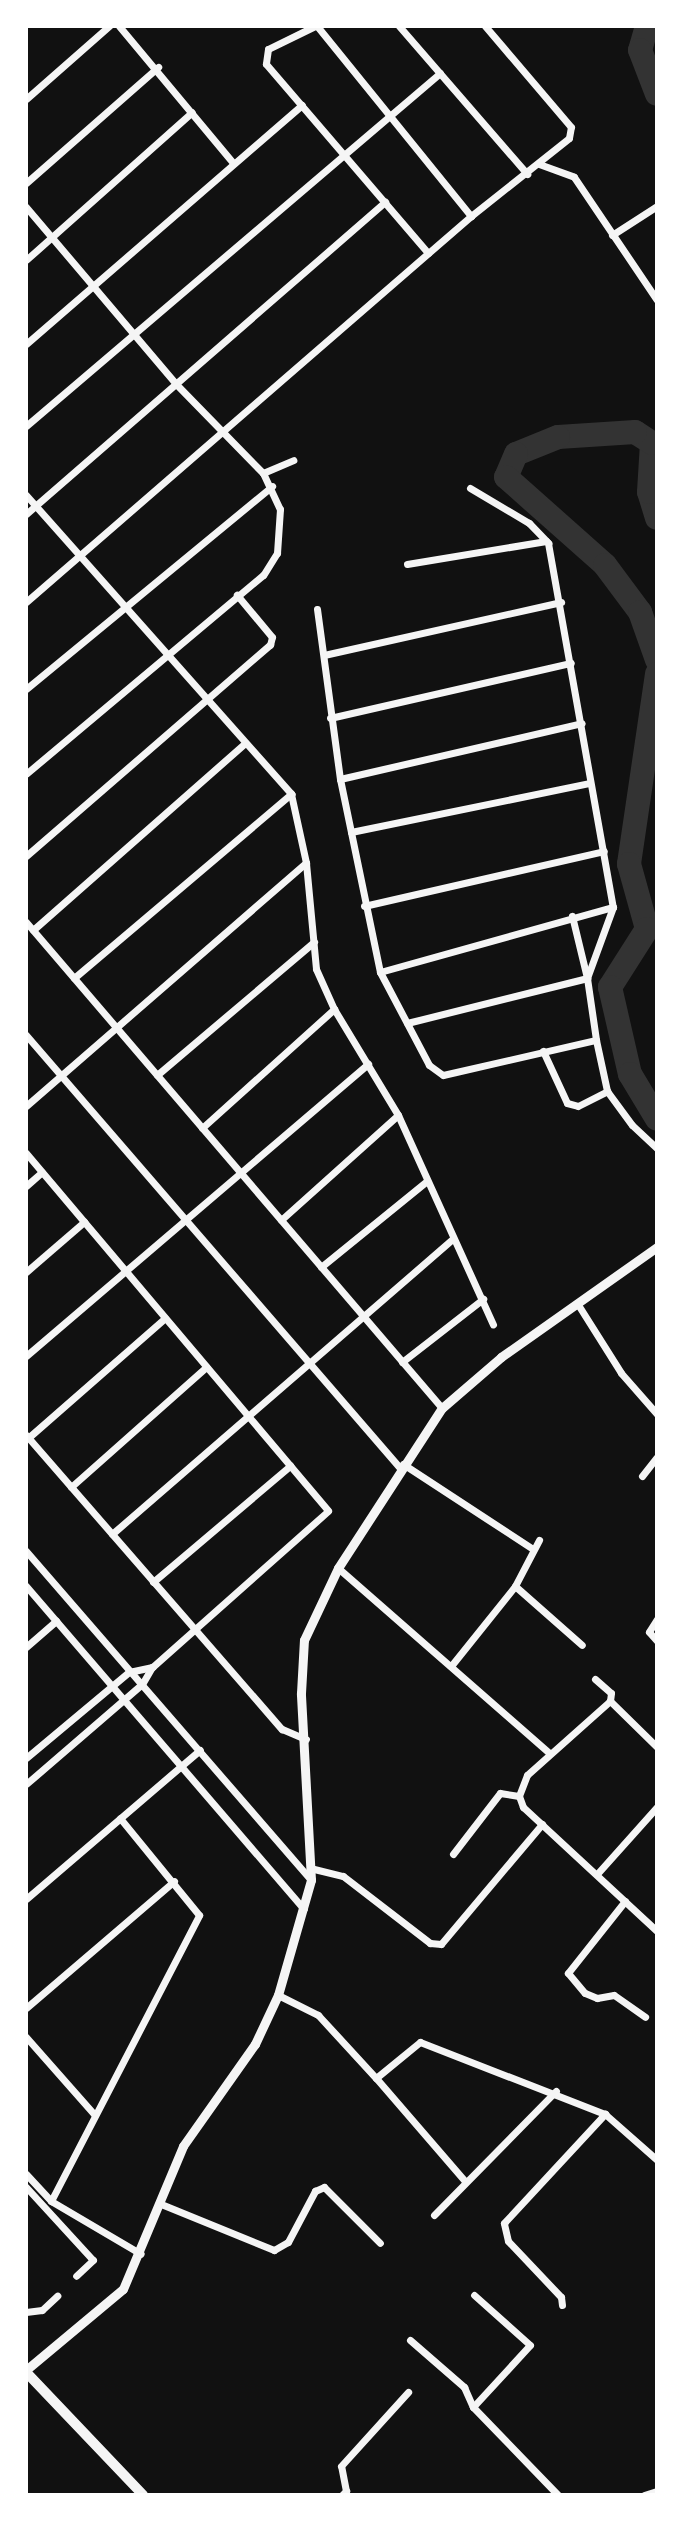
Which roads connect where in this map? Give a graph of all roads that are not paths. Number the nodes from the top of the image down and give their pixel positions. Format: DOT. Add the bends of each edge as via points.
graph roads {
  1 [pos="109,26"];
  2 [pos="119,26"];
  3 [pos="316,26"];
  4 [pos="399,26"];
  5 [pos="485,26"];
  6 [pos="158,67"];
  7 [pos="440,73"];
  8 [pos="26,99"];
  9 [pos="302,105"];
  10 [pos="192,112"];
  11 [pos="386,116"];
  12 [pos="343,154"];
  13 [pos="233,163"];
  14 [pos="539,164"];
  15 [pos="527,174"];
  16 [pos="26,183"];
  17 [pos="385,202"];
  18 [pos="657,206"];
  19 [pos="26,207"];
  20 [pos="471,216"];
  21 [pos="612,235"];
  22 [pos="52,238"];
  23 [pos="428,253"];
  24 [pos="26,260"];
  25 [pos="95,288"];
  26 [pos="657,300"];
  27 [pos="136,335"];
  28 [pos="26,344"];
  29 [pos="177,385"];
  30 [pos="26,426"];
  31 [pos="222,433"];
  32 [pos="293,460"];
  33 [pos="263,473"];
  34 [pos="272,486"];
  35 [pos="470,488"];
  36 [pos="26,495"];
  37 [pos="35,506"];
  38 [pos="26,514"];
  39 [pos="547,541"];
  40 [pos="79,557"];
  41 [pos="407,564"];
  42 [pos="237,595"];
  43 [pos="26,602"];
  44 [pos="561,602"];
  45 [pos="124,607"];
  46 [pos="317,609"];
  47 [pos="167,655"];
  48 [pos="324,655"];
  49 [pos="571,663"];
  50 [pos="26,689"];
  51 [pos="208,700"];
  52 [pos="330,718"];
  53 [pos="582,723"];
  54 [pos="245,743"];
  55 [pos="26,774"];
  56 [pos="340,779"];
  57 [pos="590,783"];
  58 [pos="291,794"];
  59 [pos="351,832"];
  60 [pos="604,851"];
  61 [pos="26,856"];
  62 [pos="306,863"];
  63 [pos="364,906"];
  64 [pos="613,907"];
  65 [pos="572,916"];
  66 [pos="26,922"];
  67 [pos="33,930"];
  68 [pos="314,942"];
  69 [pos="380,972"];
  70 [pos="74,978"];
  71 [pos="587,978"];
  72 [pos="334,1009"];
  73 [pos="407,1023"];
  74 [pos="116,1027"];
  75 [pos="26,1035"];
  76 [pos="596,1040"];
  77 [pos="543,1051"];
  78 [pos="368,1064"];
  79 [pos="61,1075"];
  80 [pos="157,1075"];
  81 [pos="607,1091"];
  82 [pos="26,1106"];
  83 [pos="398,1115"];
  84 [pos="202,1128"];
  85 [pos="657,1148"];
  86 [pos="26,1153"];
  87 [pos="239,1171"];
  88 [pos="42,1172"];
  89 [pos="427,1181"];
  90 [pos="26,1186"];
  91 [pos="182,1218"];
  92 [pos="281,1220"];
  93 [pos="84,1222"];
  94 [pos="453,1239"];
  95 [pos="657,1247"];
  96 [pos="321,1267"];
  97 [pos="125,1270"];
  98 [pos="26,1272"];
  99 [pos="483,1299"];
  100 [pos="577,1303"];
  101 [pos="363,1316"];
  102 [pos="165,1318"];
  103 [pos="493,1324"];
  104 [pos="26,1356"];
  105 [pos="402,1362"];
  106 [pos="305,1363"];
  107 [pos="206,1367"];
  108 [pos="442,1408"];
  109 [pos="657,1414"];
  110 [pos="248,1417"];
  111 [pos="27,1436"];
  112 [pos="657,1457"];
  113 [pos="290,1466"];
  114 [pos="401,1466"];
  115 [pos="642,1476"];
  116 [pos="71,1487"];
  117 [pos="112,1534"];
  118 [pos="539,1540"];
  119 [pos="533,1549"];
  120 [pos="26,1551"];
  121 [pos="338,1568"];
  122 [pos="153,1582"];
  123 [pos="26,1586"];
  124 [pos="515,1586"];
  125 [pos="657,1619"];
  126 [pos="56,1621"];
  127 [pos="196,1631"];
  128 [pos="657,1641"];
  129 [pos="582,1645"];
  130 [pos="26,1647"];
  131 [pos="451,1666"];
  132 [pos="152,1667"];
  133 [pos="129,1672"];
  134 [pos="595,1679"];
  135 [pos="142,1684"];
  136 [pos="112,1685"];
  137 [pos="123,1698"];
  138 [pos="610,1701"];
  139 [pos="306,1739"];
  140 [pos="657,1747"];
  141 [pos="200,1750"];
  142 [pos="549,1753"];
  143 [pos="26,1758"];
  144 [pos="182,1766"];
  145 [pos="26,1784"];
  146 [pos="519,1796"];
  147 [pos="657,1807"];
  148 [pos="120,1818"];
  149 [pos="542,1824"];
  150 [pos="453,1854"];
  151 [pos="310,1868"];
  152 [pos="597,1874"];
  153 [pos="311,1880"];
  154 [pos="174,1881"];
  155 [pos="26,1899"];
  156 [pos="625,1901"];
  157 [pos="304,1910"];
  158 [pos="657,1931"];
  159 [pos="278,1995"];
  160 [pos="26,2008"];
  161 [pos="645,2017"];
  162 [pos="26,2037"];
  163 [pos="376,2078"];
  164 [pos="556,2091"];
  165 [pos="94,2114"];
  166 [pos="605,2114"];
  167 [pos="657,2160"];
  168 [pos="26,2174"];
  169 [pos="464,2180"];
  170 [pos="26,2187"];
  171 [pos="51,2201"];
  172 [pos="161,2204"];
  173 [pos="434,2215"];
  174 [pos="380,2243"];
  175 [pos="141,2254"];
  176 [pos="76,2276"];
  177 [pos="474,2295"];
  178 [pos="57,2296"];
  179 [pos="562,2305"];
  180 [pos="26,2312"];
  181 [pos="410,2340"];
  182 [pos="26,2371"];
  183 [pos="408,2392"];
  184 [pos="473,2407"];
  185 [pos="657,2491"];
  186 [pos="143,2495"];
  187 [pos="342,2495"];
  188 [pos="558,2495"];
  189 [pos="644,2495"];
  1 -- 8 [label="street"];
  2 -- 6 [label="street"];
  3 -- 9 [label="street" via="266,54 266,64"];
  3 -- 11 [label="street"];
  4 -- 7 [label="street"];
  5 -- 14 [label="street" via="571,127 569,138"];
  6 -- 10 [label="street"];
  6 -- 16 [label="street"];
  7 -- 11 [label="street"];
  7 -- 15 [label="street"];
  9 -- 12 [label="street"];
  9 -- 13 [label="street"];
  10 -- 13 [label="street"];
  10 -- 22 [label="street"];
  11 -- 12 [label="street"];
  11 -- 20 [label="street"];
  12 -- 17 [label="street"];
  12 -- 27 [label="street"];
  13 -- 25 [label="street"];
  14 -- 15 [label="street"];
  14 -- 21 [label="street" via="574,177"];
  15 -- 20 [label="street"];
  17 -- 23 [label="street"];
  17 -- 29 [label="street"];
  18 -- 21 [label="street"];
  19 -- 22 [label="street"];
  20 -- 23 [label="street"];
  21 -- 26 [label="street"];
  22 -- 24 [label="street"];
  22 -- 25 [label="street"];
  23 -- 31 [label="street"];
  25 -- 27 [label="street"];
  25 -- 28 [label="street"];
  27 -- 29 [label="street"];
  27 -- 30 [label="street"];
  29 -- 31 [label="street"];
  29 -- 37 [label="street"];
  31 -- 33 [label="street"];
  31 -- 40 [label="street"];
  32 -- 33 [label="street"];
  33 -- 34 [label="street"];
  34 -- 42 [label="street" via="280,509 277,553 263,575"];
  34 -- 45 [label="street"];
  35 -- 39 [label="street" via="510,510"];
  36 -- 37 [label="street"];
  37 -- 38 [label="street"];
  37 -- 40 [label="street"];
  39 -- 41 [label="street"];
  39 -- 44 [label="street"];
  40 -- 43 [label="street"];
  40 -- 45 [label="street"];
  42 -- 47 [label="street"];
  42 -- 51 [label="street" via="272,637 270,645"];
  44 -- 48 [label="street"];
  44 -- 49 [label="street"];
  45 -- 47 [label="street"];
  45 -- 50 [label="street"];
  46 -- 48 [label="street"];
  47 -- 51 [label="street"];
  47 -- 55 [label="street"];
  48 -- 52 [label="street"];
  49 -- 52 [label="street"];
  49 -- 53 [label="street"];
  51 -- 54 [label="street"];
  51 -- 61 [label="street"];
  52 -- 56 [label="street"];
  53 -- 56 [label="street"];
  53 -- 57 [label="street"];
  54 -- 58 [label="street"];
  54 -- 67 [label="street"];
  56 -- 59 [label="street"];
  57 -- 59 [label="street"];
  57 -- 60 [label="street"];
  58 -- 62 [label="street"];
  58 -- 70 [label="street"];
  59 -- 63 [label="street"];
  60 -- 63 [label="street"];
  60 -- 64 [label="street"];
  62 -- 68 [label="street"];
  62 -- 74 [label="street"];
  63 -- 69 [label="street"];
  64 -- 65 [label="street"];
  64 -- 71 [label="street"];
  65 -- 69 [label="street"];
  65 -- 71 [label="street"];
  66 -- 67 [label="street"];
  67 -- 70 [label="street"];
  68 -- 72 [label="street" via="316,969"];
  68 -- 80 [label="street"];
  69 -- 73 [label="street"];
  70 -- 74 [label="street"];
  71 -- 73 [label="street"];
  71 -- 76 [label="street"];
  72 -- 78 [label="street"];
  72 -- 84 [label="street"];
  73 -- 77 [label="street" via="429,1065 443,1075"];
  74 -- 79 [label="street"];
  74 -- 80 [label="street"];
  75 -- 79 [label="street"];
  76 -- 77 [label="street"];
  76 -- 81 [label="street"];
  77 -- 81 [label="street" via="567,1103 578,1106"];
  78 -- 83 [label="street"];
  78 -- 87 [label="street"];
  79 -- 82 [label="street"];
  79 -- 91 [label="street"];
  80 -- 84 [label="street"];
  81 -- 85 [label="street"];
  83 -- 89 [label="street"];
  83 -- 92 [label="street"];
  84 -- 87 [label="street"];
  86 -- 88 [label="street"];
  87 -- 91 [label="street"];
  87 -- 92 [label="street"];
  88 -- 90 [label="street"];
  88 -- 93 [label="street"];
  89 -- 94 [label="street"];
  89 -- 96 [label="street"];
  91 -- 97 [label="street"];
  91 -- 106 [label="street"];
  92 -- 96 [label="street"];
  93 -- 97 [label="street"];
  93 -- 98 [label="street"];
  94 -- 99 [label="street"];
  94 -- 101 [label="street"];
  95 -- 100 [label="street"];
  96 -- 101 [label="street"];
  97 -- 102 [label="street"];
  97 -- 104 [label="street"];
  99 -- 103 [label="street"];
  99 -- 105 [label="street"];
  100 -- 108 [label="street" via="501,1357"];
  100 -- 109 [label="street" via="621,1373"];
  101 -- 105 [label="street"];
  101 -- 106 [label="street"];
  102 -- 107 [label="street"];
  102 -- 111 [label="street"];
  105 -- 108 [label="street"];
  106 -- 110 [label="street"];
  106 -- 114 [label="street"];
  107 -- 110 [label="street"];
  107 -- 116 [label="street"];
  108 -- 114 [label="street"];
  110 -- 113 [label="street"];
  110 -- 117 [label="street"];
  111 -- 116 [label="street"];
  112 -- 115 [label="street"];
  113 -- 122 [label="street"];
  113 -- 127 [label="street" via="328,1511"];
  114 -- 119 [label="street"];
  114 -- 121 [label="street"];
  116 -- 117 [label="street"];
  117 -- 122 [label="street"];
  118 -- 119 [label="street"];
  119 -- 124 [label="street"];
  120 -- 133 [label="street"];
  121 -- 131 [label="street"];
  121 -- 139 [label="street" via="304,1640"];
  122 -- 127 [label="street"];
  123 -- 126 [label="street"];
  124 -- 129 [label="street"];
  124 -- 131 [label="street"];
  125 -- 128 [label="street" via="649,1632"];
  126 -- 130 [label="street"];
  126 -- 136 [label="street"];
  127 -- 132 [label="street"];
  127 -- 139 [label="street" via="282,1729"];
  131 -- 142 [label="street"];
  132 -- 133 [label="street"];
  132 -- 135 [label="street"];
  133 -- 135 [label="street"];
  133 -- 136 [label="street"];
  134 -- 138 [label="street" via="611,1693"];
  135 -- 137 [label="street"];
  135 -- 141 [label="street"];
  136 -- 137 [label="street"];
  136 -- 143 [label="street"];
  137 -- 144 [label="street"];
  137 -- 145 [label="street"];
  138 -- 140 [label="street"];
  138 -- 142 [label="street"];
  139 -- 151 [label="street"];
  141 -- 144 [label="street"];
  141 -- 153 [label="street"];
  142 -- 146 [label="street" via="527,1775"];
  144 -- 148 [label="street"];
  144 -- 157 [label="street"];
  146 -- 149 [label="street"];
  146 -- 150 [label="street" via="500,1793"];
  147 -- 152 [label="street"];
  148 -- 154 [label="street"];
  148 -- 155 [label="street"];
  149 -- 151 [label="street" via="446,1940 430,1943 362,1887"];
  149 -- 152 [label="street"];
  151 -- 153 [label="street"];
  152 -- 156 [label="street"];
  153 -- 157 [label="street"];
  154 -- 160 [label="street"];
  154 -- 165 [label="street" via="198,1910 196,1922"];
  156 -- 158 [label="street"];
  156 -- 161 [label="street" via="568,1973 585,1993 597,1998 614,1995"];
  157 -- 159 [label="street"];
  159 -- 163 [label="street" via="318,2015"];
  159 -- 172 [label="street" via="255,2044 183,2146"];
  162 -- 165 [label="street"];
  163 -- 164 [label="street" via="420,2042 507,2078"];
  163 -- 169 [label="street"];
  164 -- 166 [label="street"];
  164 -- 169 [label="street"];
  165 -- 171 [label="street"];
  166 -- 167 [label="street"];
  166 -- 179 [label="street" via="504,2223 508,2241 561,2297"];
  168 -- 171 [label="street"];
  169 -- 173 [label="street"];
  170 -- 176 [label="street" via="93,2260"];
  171 -- 175 [label="street"];
  172 -- 174 [label="street" via="274,2250 288,2242 315,2191 324,2187"];
  172 -- 175 [label="street"];
  175 -- 182 [label="street" via="123,2289"];
  177 -- 184 [label="street" via="530,2345"];
  178 -- 180 [label="street" via="42,2310"];
  181 -- 184 [label="street" via="464,2387"];
  182 -- 186 [label="main road"];
  183 -- 187 [label="street" via="341,2466 346,2491"];
  184 -- 188 [label="street"];
  185 -- 189 [label="street"];
}
